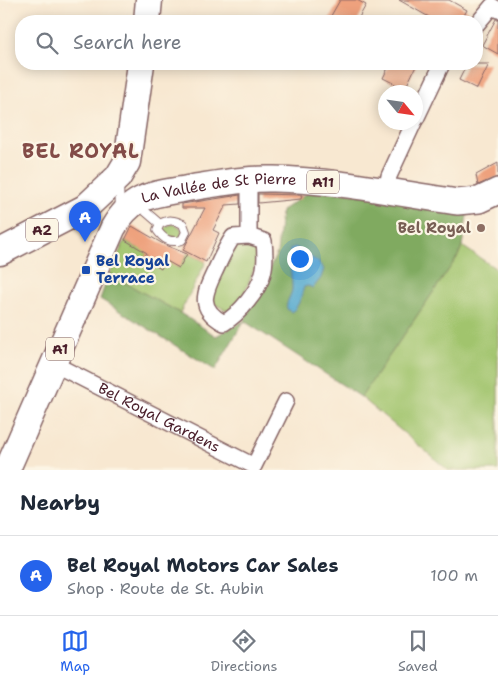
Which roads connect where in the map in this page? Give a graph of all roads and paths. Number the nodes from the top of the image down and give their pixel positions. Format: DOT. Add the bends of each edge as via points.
graph roads {
  1 [pos="149,0"];
  2 [pos="148,15"];
  3 [pos="140,70"];
  4 [pos="439,70"];
  5 [pos="423,104"];
  6 [pos="411,130"];
  7 [pos="126,159"];
  8 [pos="249,181"];
  9 [pos="498,191"];
  10 [pos="386,192"];
  11 [pos="85,208"];
  12 [pos="128,210"];
  13 [pos="160,224"];
  14 [pos="249,236"];
  15 [pos="0,240"];
  16 [pos="0,252"];
  17 [pos="54,364"];
  18 [pos="286,401"];
  19 [pos="7,470"];
  1 -- 2 [label="highway"];
  3 -- 7 [label="highway"];
  4 -- 5 [label="street"];
  6 -- 10 [label="street" via="389,176"];
  7 -- 11 [label="highway, A2"];
  7 -- 12 [label="main road" via="134,181"];
  7 -- 15 [label="highway, A2" via="92,188"];
  8 -- 10 [label="main road, La Vallée de St Pierre / A11" via="310,180"];
  8 -- 12 [label="main road, La Vallée de St Pierre / A11" via="196,187"];
  8 -- 14 [label="street"];
  9 -- 10 [label="main road, La Vallée de St Pierre / A11" via="479,200 457,202"];
  11 -- 12 [label="main road" via="107,220"];
  11 -- 16 [label="highway, A2"];
  12 -- 13 [label="lane"];
  12 -- 17 [label="main road, A1"];
  14 -- 14 [label="street" via="233,237 205,291 206,305 212,316 224,323 234,317 250,298 263,274 264,241"];
  17 -- 18 [label="street, Bel Royal Gardens" via="254,466"];
  17 -- 19 [label="main road, A1"];
}
